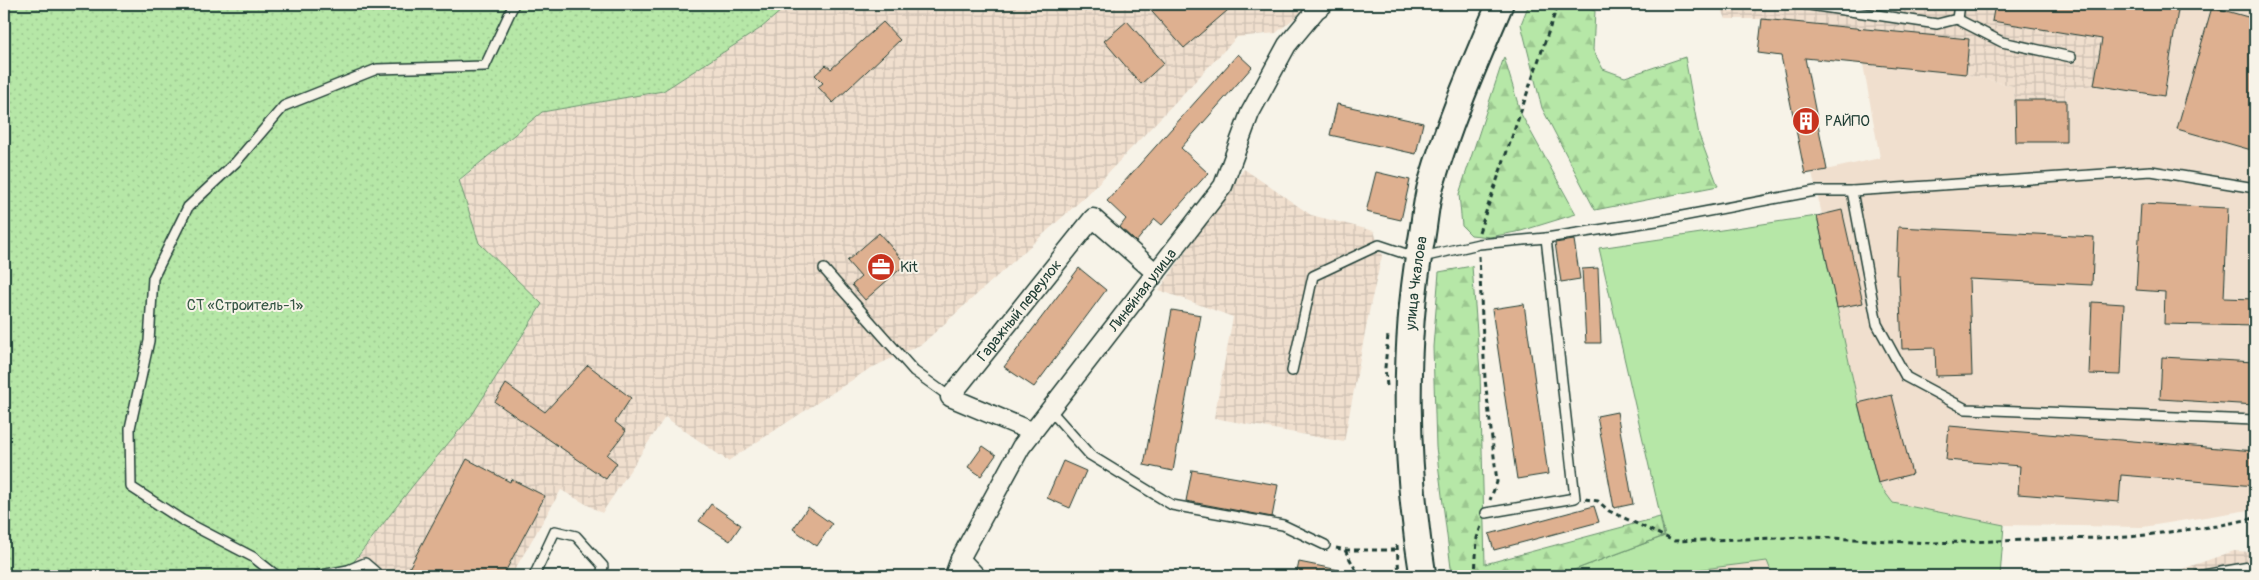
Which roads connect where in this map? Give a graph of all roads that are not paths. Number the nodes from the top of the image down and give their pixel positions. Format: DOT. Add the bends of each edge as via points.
graph roads {
  1 [pos="514,4"];
  2 [pos="1324,4"];
  3 [pos="1500,4"];
  4 [pos="1803,4"];
  5 [pos="1959,4"];
  6 [pos="1958,19"];
  7 [pos="2071,57"];
  8 [pos="2255,188"];
  9 [pos="1852,191"];
  10 [pos="1546,238"];
  11 [pos="1418,258"];
  12 [pos="824,270"];
  13 [pos="1156,273"];
  14 [pos="1292,371"];
  15 [pos="950,397"];
  16 [pos="1050,411"];
  17 [pos="2255,420"];
  18 [pos="1033,432"];
  19 [pos="1486,513"];
  20 [pos="1325,545"];
  21 [pos="960,559"];
  22 [pos="2255,566"];
  23 [pos="277,576"];
  24 [pos="317,576"];
  25 [pos="380,576"];
  26 [pos="534,576"];
  27 [pos="601,576"];
  28 [pos="954,576"];
  29 [pos="976,576"];
  30 [pos="1423,576"];
  31 [pos="2198,576"];
  1 -- 23 [label="lane" via="485,66 378,69 284,106 236,162 188,208 153,278 149,341 130,428 132,487 182,520 254,557"];
  2 -- 13 [label="street, Линейная улица" via="1286,45 1250,113 1223,186"];
  3 -- 11 [label="main road, улица Чкалова" via="1458,104 1431,186"];
  4 -- 6 [label="lane" via="1937,24"];
  5 -- 6 [label="lane"];
  6 -- 7 [label="lane" via="2002,42"];
  8 -- 9 [label="lane" via="2151,171"];
  9 -- 10 [label="lane" via="1815,190 1656,221"];
  9 -- 17 [label="lane" via="1876,324 1906,377 1966,409"];
  10 -- 11 [label="lane" via="1479,244"];
  10 -- 19 [label="lane" via="1575,498"];
  11 -- 14 [label="lane" via="1379,245 1313,276"];
  11 -- 30 [label="main road, улица Чкалова" via="1411,310 1404,552"];
  12 -- 15 [label="lane" via="914,371"];
  13 -- 15 [label="street, Гаражный переулок" via="1093,218"];
  13 -- 16 [label="street, Линейная улица"];
  15 -- 18 [label="street"];
  16 -- 18 [label="street, Линейная улица"];
  16 -- 20 [label="lane" via="1090,455 1172,505 1283,525"];
  18 -- 21 [label="street, Линейная улица" via="1021,447"];
  21 -- 28 [label="street, Линейная улица"];
  21 -- 29 [label="street"];
  22 -- 31 [label="lane"];
  24 -- 25 [label="lane" via="365,563"];
  26 -- 27 [label="lane" via="555,531 576,536 603,566"];
}
